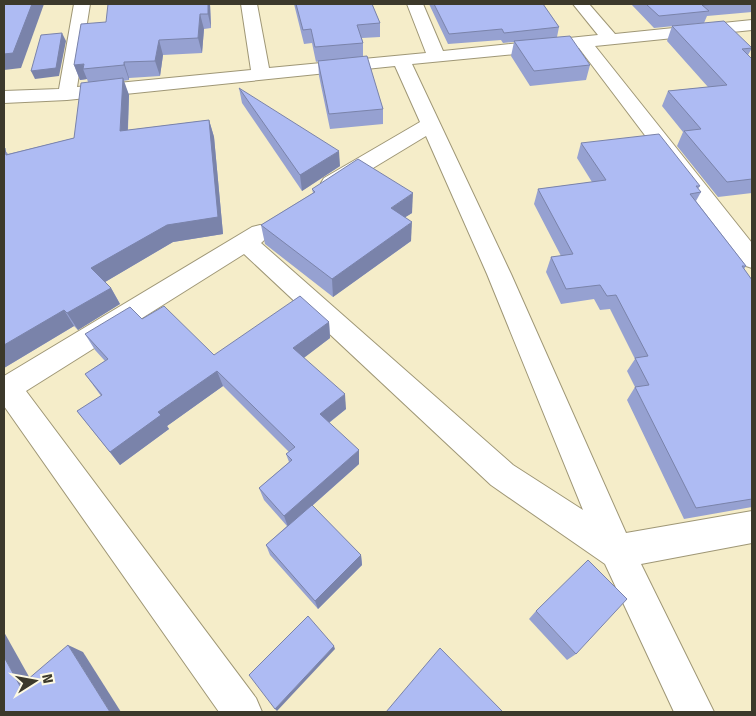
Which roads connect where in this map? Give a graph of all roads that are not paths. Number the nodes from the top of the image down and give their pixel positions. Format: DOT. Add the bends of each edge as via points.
graph roads {
  1 [pos="82,4"];
  2 [pos="250,4"];
  3 [pos="415,4"];
  4 [pos="581,4"];
  5 [pos="752,25"];
  6 [pos="730,27"];
  7 [pos="611,40"];
  8 [pos="584,43"];
  9 [pos="747,43"];
  10 [pos="438,58"];
  11 [pos="402,61"];
  12 [pos="261,75"];
  13 [pos="68,94"];
  14 [pos="4,97"];
  15 [pos="430,125"];
  16 [pos="317,194"];
  17 [pos="277,221"];
  18 [pos="246,242"];
  19 [pos="752,259"];
  20 [pos="6,389"];
  21 [pos="752,527"];
  22 [pos="617,552"];
  23 [pos="242,712"];
  24 [pos="694,712"];
  1 -- 13 [label="street"];
  2 -- 12 [label="street"];
  3 -- 10 [label="street"];
  4 -- 7 [label="street"];
  5 -- 6 [label="street"];
  6 -- 7 [label="street"];
  6 -- 9 [label="street"];
  7 -- 8 [label="street"];
  8 -- 10 [label="street"];
  8 -- 19 [label="street"];
  10 -- 11 [label="street"];
  11 -- 12 [label="street"];
  11 -- 15 [label="street"];
  12 -- 13 [label="street"];
  13 -- 14 [label="street"];
  15 -- 16 [label="street"];
  15 -- 22 [label="street" via="499,274"];
  17 -- 18 [label="street"];
  18 -- 20 [label="street"];
  18 -- 22 [label="street" via="502,475"];
  20 -- 23 [label="street"];
  21 -- 22 [label="street"];
  22 -- 24 [label="street"];
}
